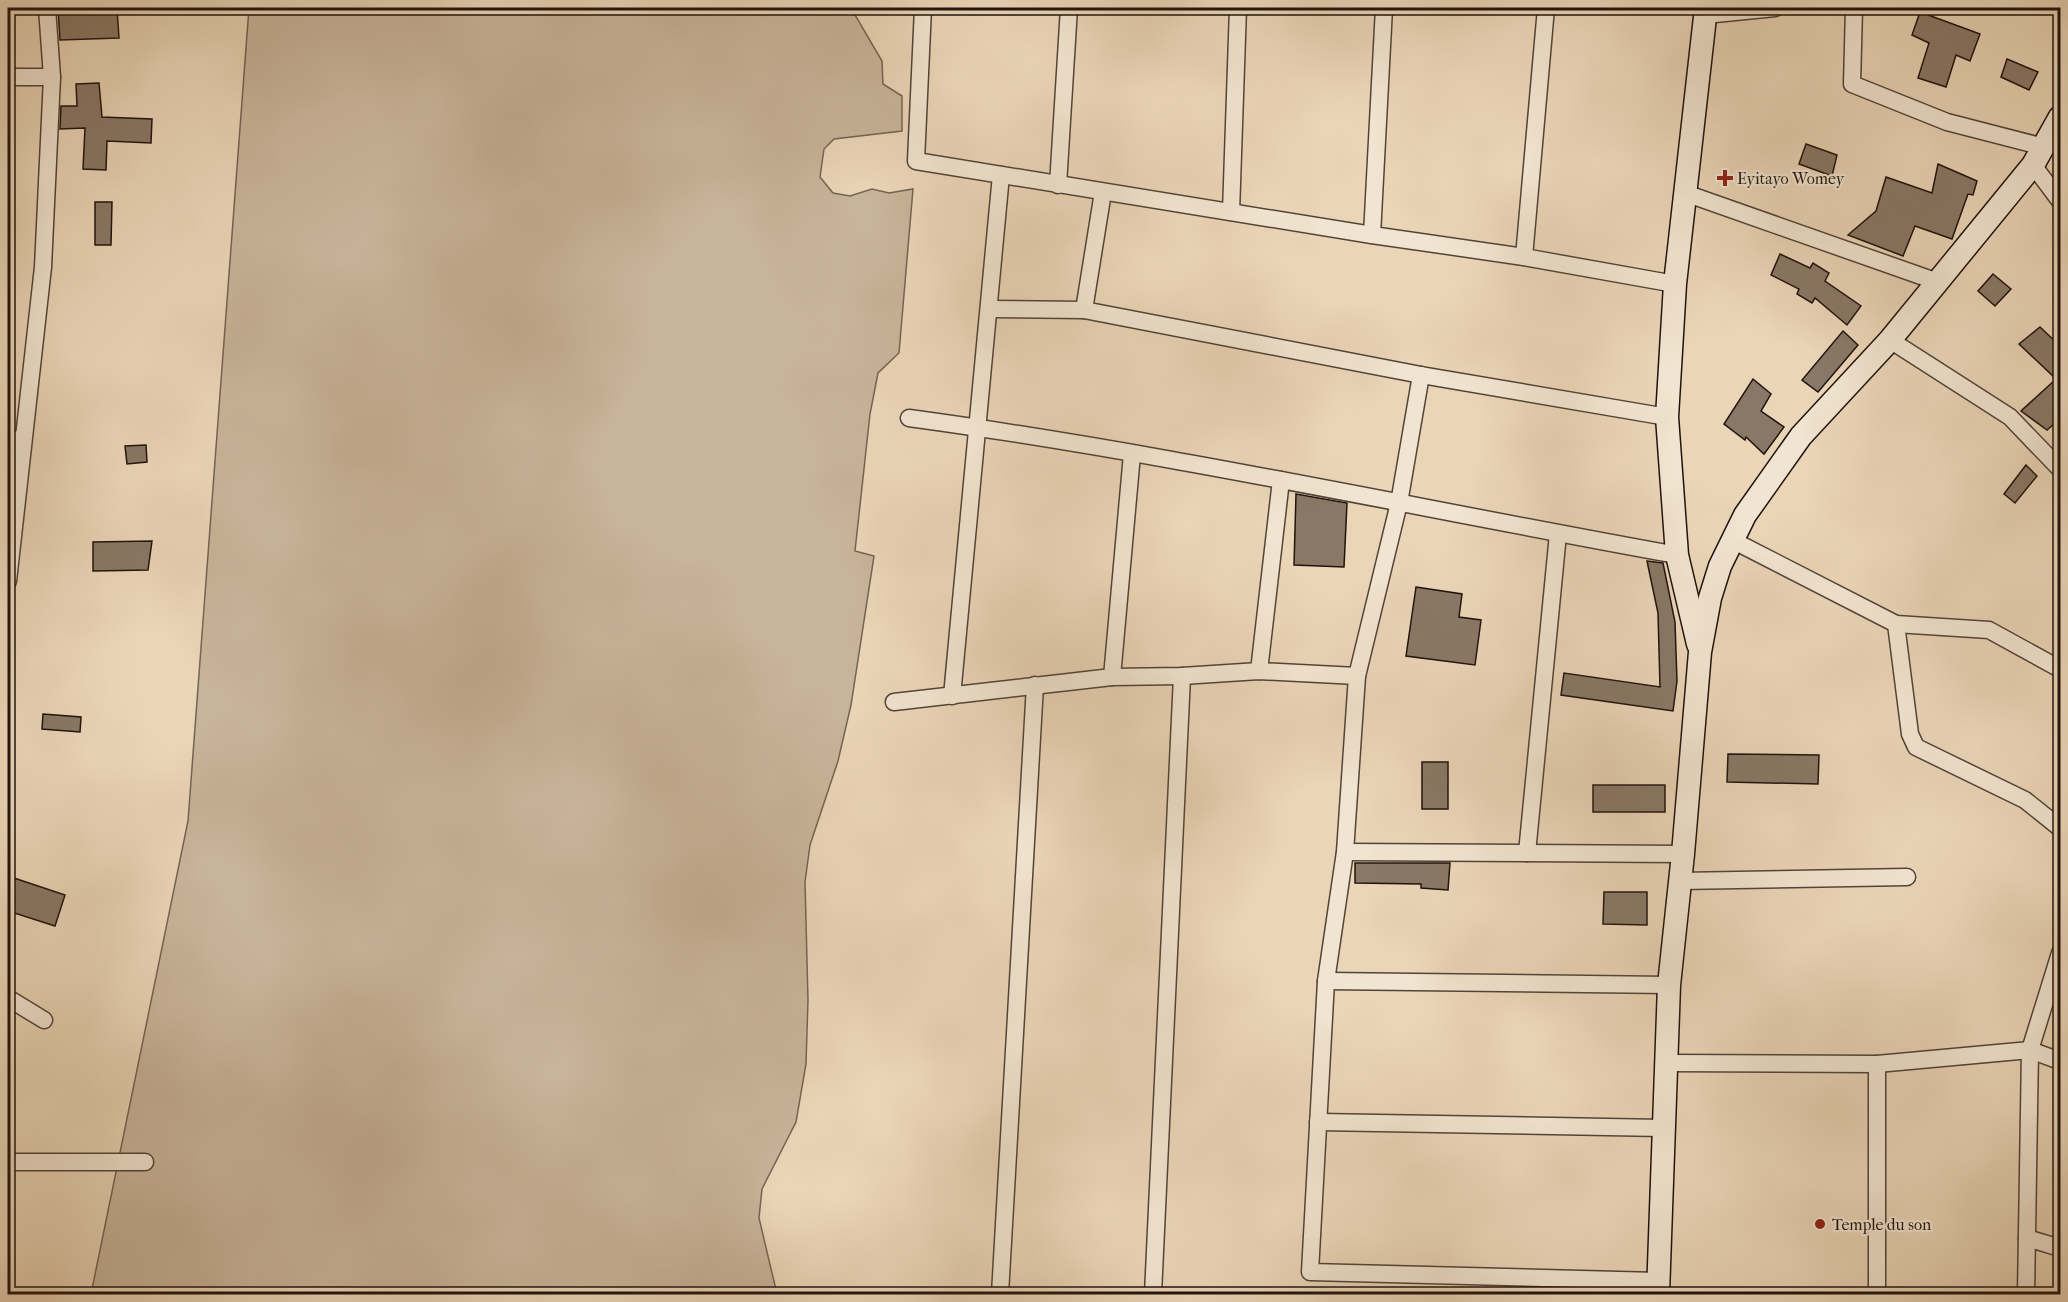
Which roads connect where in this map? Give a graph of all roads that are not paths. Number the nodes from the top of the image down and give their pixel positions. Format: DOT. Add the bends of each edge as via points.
graph roads {
  1 [pos="47,8"];
  2 [pos="923,8"];
  3 [pos="1069,8"];
  4 [pos="1238,8"];
  5 [pos="1384,8"];
  6 [pos="1546,8"];
  7 [pos="1775,8"];
  8 [pos="1854,8"];
  9 [pos="1705,11"];
  10 [pos="8,77"];
  11 [pos="52,77"];
  12 [pos="2061,117"];
  13 [pos="2038,156"];
  14 [pos="1001,175"];
  15 [pos="1058,184"];
  16 [pos="1103,192"];
  17 [pos="1685,193"];
  18 [pos="2061,201"];
  19 [pos="1231,212"];
  20 [pos="1372,235"];
  21 [pos="1524,257"];
  22 [pos="1938,282"];
  23 [pos="1675,285"];
  24 [pos="990,309"];
  25 [pos="1084,310"];
  26 [pos="1890,340"];
  27 [pos="1422,375"];
  28 [pos="1667,417"];
  29 [pos="909,418"];
  30 [pos="977,428"];
  31 [pos="15,440"];
  32 [pos="1132,454"];
  33 [pos="2061,469"];
  34 [pos="1281,480"];
  35 [pos="1399,503"];
  36 [pos="1558,534"];
  37 [pos="1732,540"];
  38 [pos="1677,555"];
  39 [pos="8,581"];
  40 [pos="1896,624"];
  41 [pos="1700,652"];
  42 [pos="2061,669"];
  43 [pos="1259,671"];
  44 [pos="1182,676"];
  45 [pos="1357,676"];
  46 [pos="1112,677"];
  47 [pos="1035,685"];
  48 [pos="952,696"];
  49 [pos="894,702"];
  50 [pos="2061,828"];
  51 [pos="1345,852"];
  52 [pos="1527,853"];
  53 [pos="1683,854"];
  54 [pos="1907,877"];
  55 [pos="1680,881"];
  56 [pos="2061,953"];
  57 [pos="1326,981"];
  58 [pos="1669,985"];
  59 [pos="8,998"];
  60 [pos="44,1020"];
  61 [pos="2030,1050"];
  62 [pos="2061,1061"];
  63 [pos="1668,1063"];
  64 [pos="1877,1064"];
  65 [pos="1318,1122"];
  66 [pos="1663,1128"];
  67 [pos="8,1161"];
  68 [pos="145,1162"];
  69 [pos="2027,1238"];
  70 [pos="2061,1248"];
  71 [pos="1658,1288"];
  72 [pos="1000,1294"];
  73 [pos="1154,1294"];
  74 [pos="1877,1294"];
  75 [pos="2026,1294"];
  1 -- 11 [label="street"];
  2 -- 14 [label="street" via="916,161"];
  3 -- 15 [label="street"];
  4 -- 19 [label="street"];
  5 -- 20 [label="street"];
  6 -- 21 [label="street"];
  7 -- 9 [label="street"];
  8 -- 13 [label="street" via="1852,84"];
  9 -- 17 [label="main road"];
  10 -- 11 [label="street"];
  11 -- 31 [label="street" via="44,267"];
  12 -- 13 [label="main road"];
  13 -- 18 [label="street"];
  13 -- 22 [label="main road"];
  14 -- 15 [label="street"];
  14 -- 24 [label="street"];
  15 -- 16 [label="street"];
  16 -- 19 [label="street"];
  16 -- 25 [label="street"];
  17 -- 22 [label="street"];
  17 -- 23 [label="main road"];
  19 -- 20 [label="street"];
  20 -- 21 [label="street"];
  21 -- 23 [label="street"];
  22 -- 26 [label="main road"];
  23 -- 28 [label="main road"];
  24 -- 25 [label="street"];
  24 -- 30 [label="street"];
  25 -- 27 [label="street"];
  26 -- 33 [label="street" via="2010,417"];
  26 -- 37 [label="main road" via="1801,436 1762,489"];
  27 -- 28 [label="street"];
  27 -- 35 [label="street"];
  28 -- 38 [label="main road"];
  29 -- 30 [label="street"];
  30 -- 32 [label="street"];
  30 -- 48 [label="street"];
  31 -- 39 [label="street"];
  32 -- 34 [label="street"];
  32 -- 46 [label="street"];
  34 -- 35 [label="street"];
  34 -- 43 [label="street"];
  35 -- 36 [label="street"];
  35 -- 45 [label="street"];
  36 -- 38 [label="street"];
  36 -- 52 [label="street"];
  37 -- 40 [label="street"];
  37 -- 41 [label="main road" via="1710,598"];
  38 -- 41 [label="main road"];
  40 -- 42 [label="street" via="1989,630"];
  40 -- 50 [label="street" via="1910,734 1916,747 2025,800"];
  41 -- 53 [label="main road"];
  43 -- 44 [label="street"];
  43 -- 45 [label="street"];
  44 -- 46 [label="street"];
  44 -- 73 [label="street"];
  45 -- 51 [label="street"];
  46 -- 47 [label="street"];
  47 -- 48 [label="street"];
  47 -- 72 [label="street"];
  48 -- 49 [label="street"];
  51 -- 52 [label="street"];
  51 -- 57 [label="street"];
  52 -- 53 [label="street"];
  53 -- 55 [label="main road"];
  54 -- 55 [label="street"];
  55 -- 58 [label="main road"];
  56 -- 61 [label="street"];
  57 -- 58 [label="street"];
  57 -- 65 [label="street"];
  58 -- 63 [label="main road"];
  59 -- 60 [label="street"];
  61 -- 62 [label="street"];
  61 -- 64 [label="street"];
  61 -- 69 [label="street"];
  63 -- 64 [label="street"];
  63 -- 66 [label="main road"];
  64 -- 74 [label="street"];
  65 -- 66 [label="street"];
  65 -- 71 [label="street" via="1310,1272"];
  66 -- 71 [label="main road"];
  67 -- 68 [label="street"];
  69 -- 70 [label="street"];
  69 -- 75 [label="street"];
}
